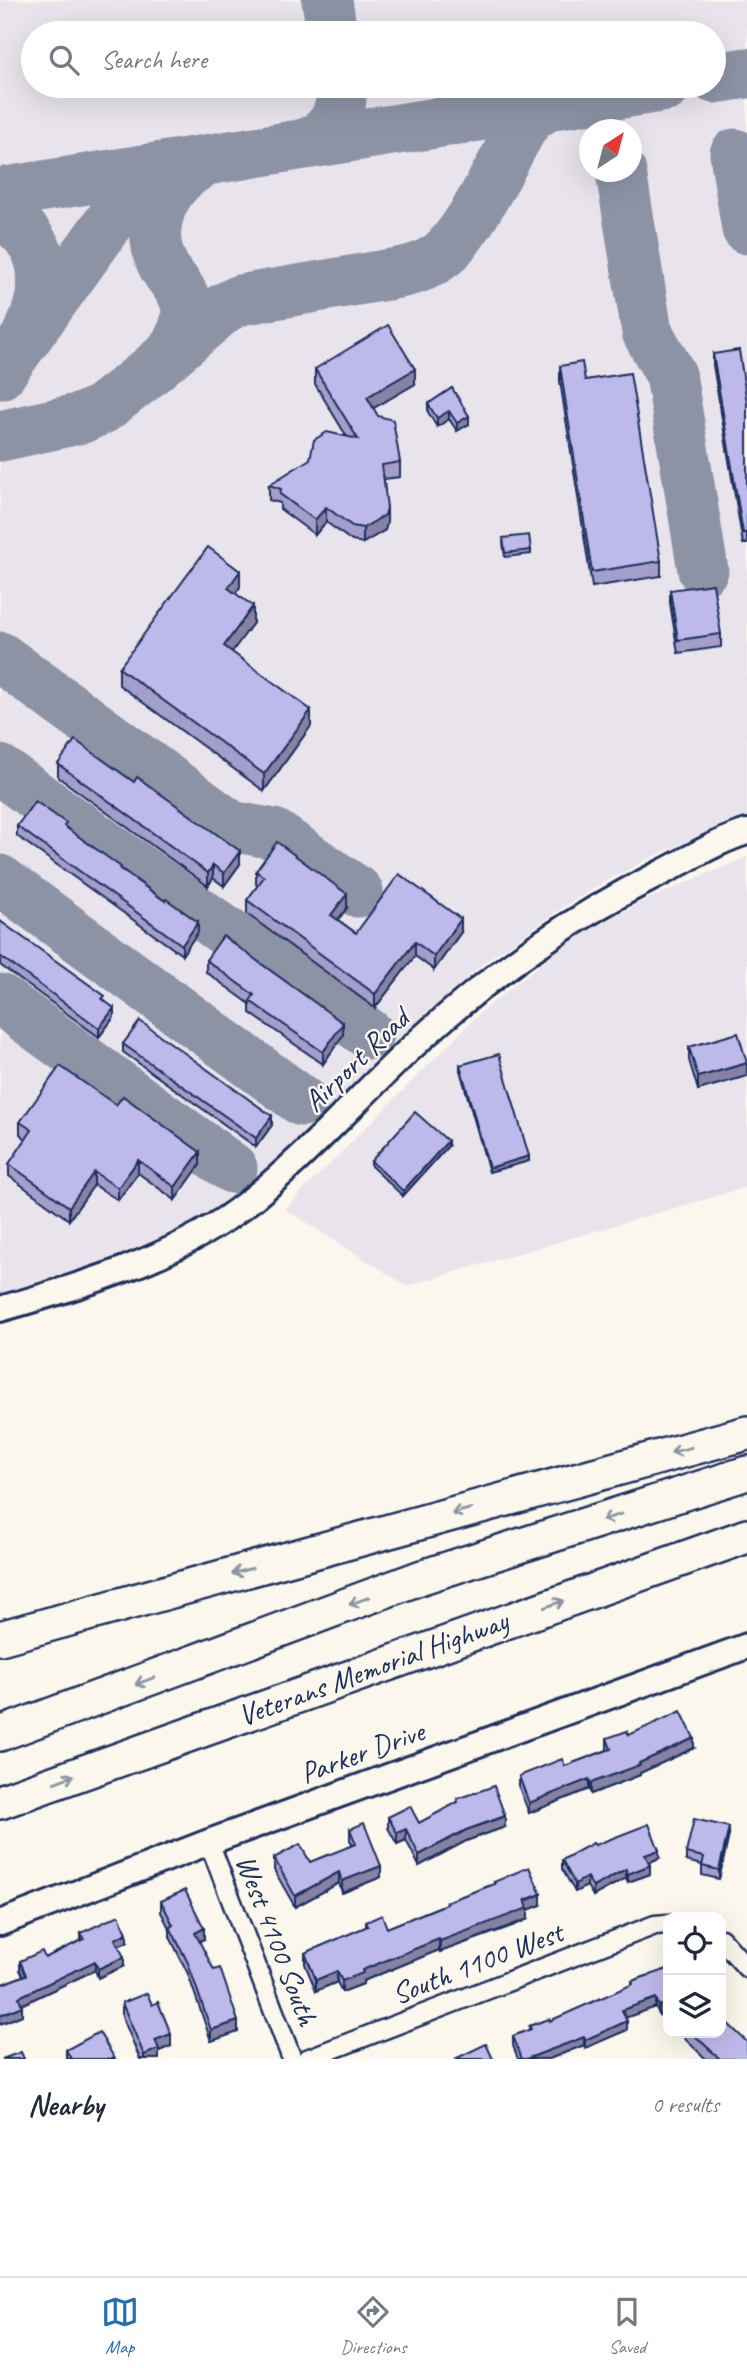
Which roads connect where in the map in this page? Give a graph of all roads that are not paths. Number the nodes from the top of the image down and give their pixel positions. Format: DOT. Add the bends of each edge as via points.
graph roads {
  1 [pos="747,832"];
  2 [pos="0,1310"];
  3 [pos="747,1433"];
  4 [pos="747,1473"];
  5 [pos="747,1536"];
  6 [pos="0,1638"];
  7 [pos="747,1646"];
  8 [pos="0,1734"];
  9 [pos="0,1802"];
  10 [pos="209,1842"];
  11 [pos="0,1923"];
  12 [pos="663,1924"];
  13 [pos="726,1945"];
  14 [pos="747,1968"];
  15 [pos="292,2059"];
  16 [pos="307,2059"];
  1 -- 2 [label="street, Airport Road" via="606,900 530,948 421,1038 298,1161 236,1211 166,1252"];
  3 -- 6 [label="highway, one-way"];
  4 -- 8 [label="highway, one-way" via="422,1577"];
  9 -- 5 [label="highway, Veterans Memorial Highway, one-way"];
  7 -- 10 [label="street, Parker Drive"];
  10 -- 11 [label="street, Parker Drive"];
  10 -- 15 [label="street, West 4100 South"];
  12 -- 16 [label="street, South 1100 West"];
  13 -- 14 [label="street"];
}
